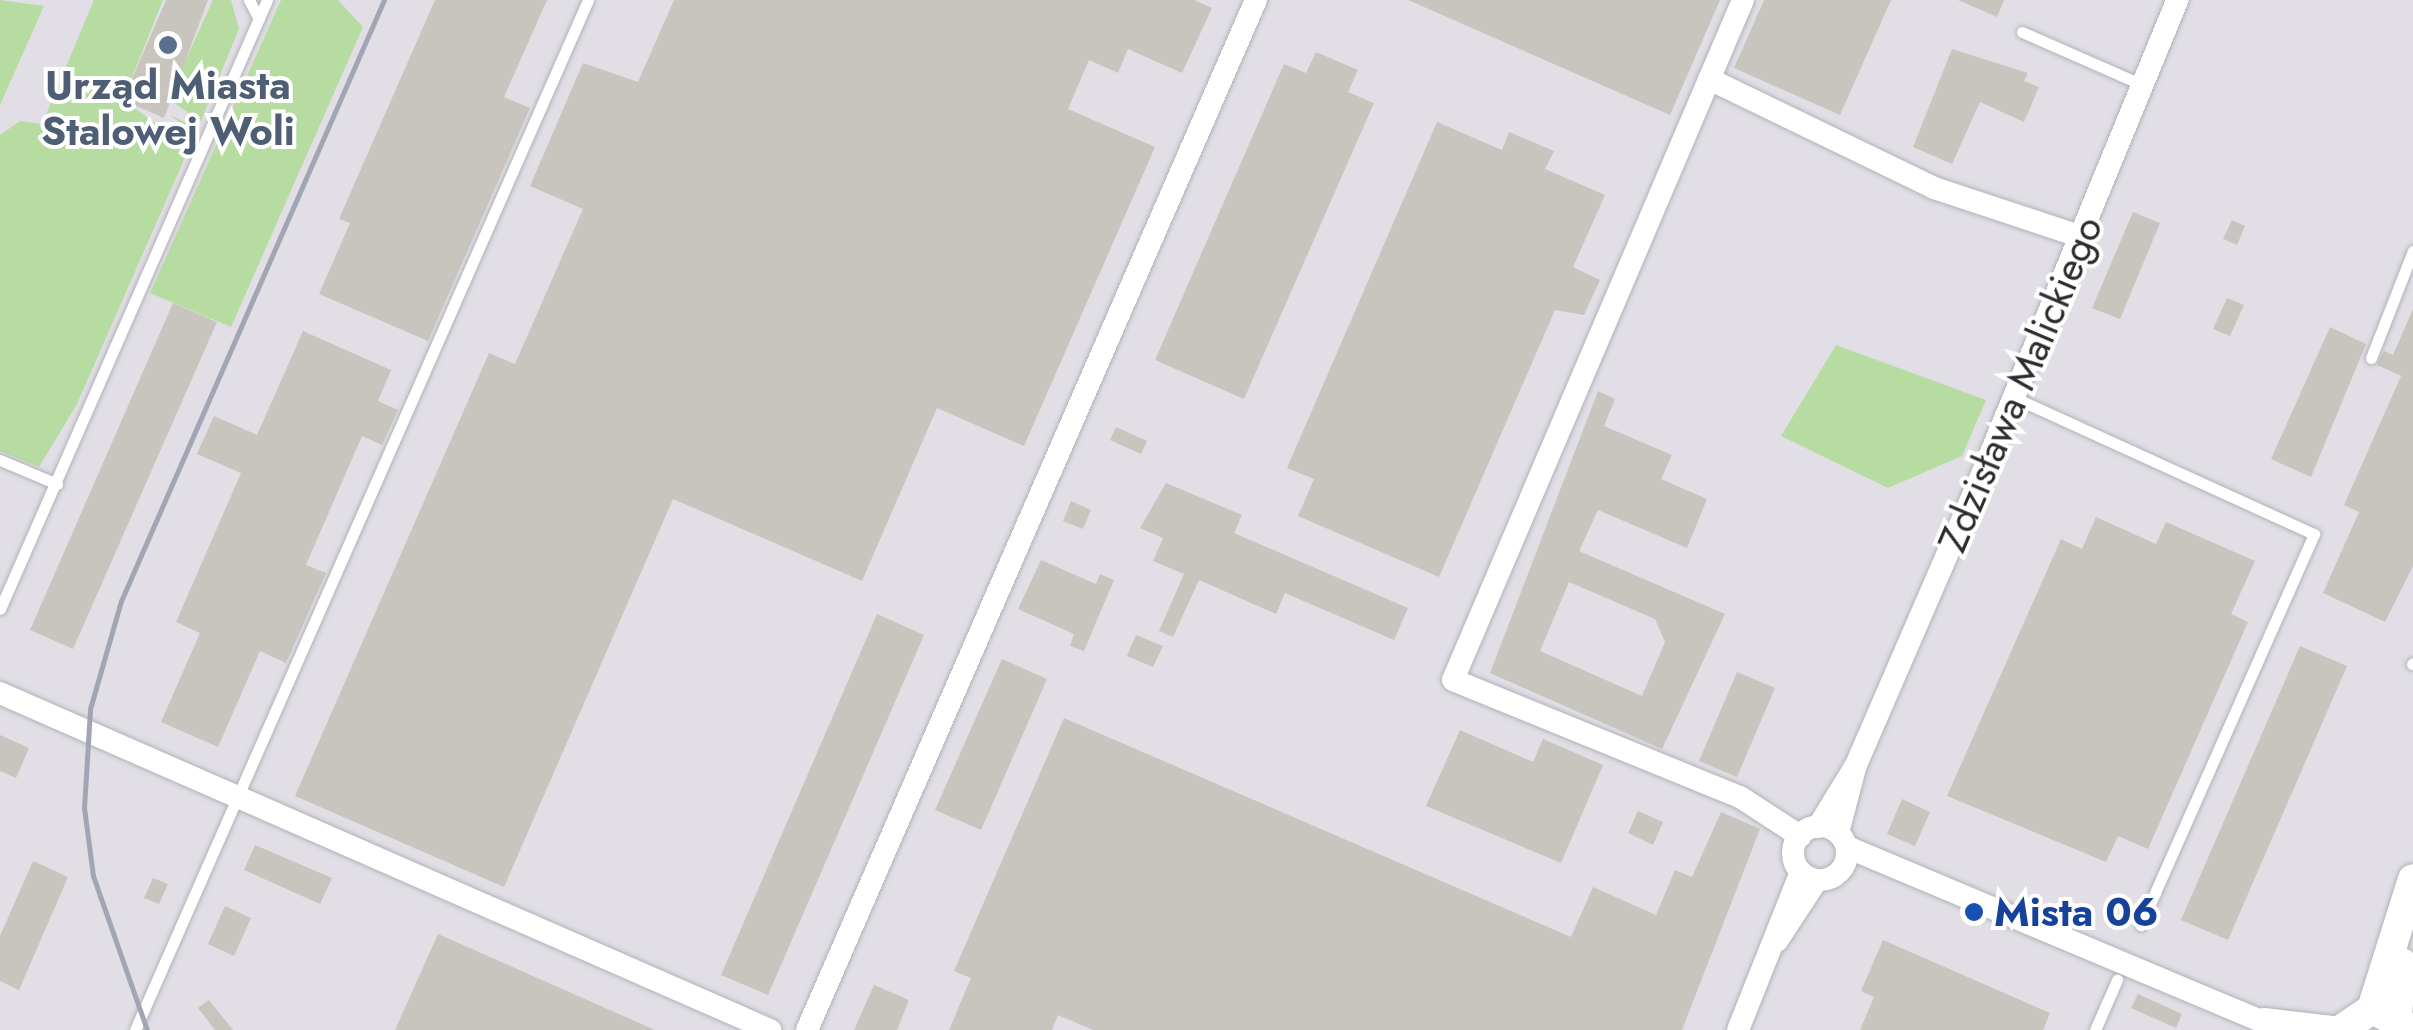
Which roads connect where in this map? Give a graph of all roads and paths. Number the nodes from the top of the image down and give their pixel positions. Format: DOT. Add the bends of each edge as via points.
graph roads {
  1 [pos="249,0"];
  2 [pos="267,0"];
  3 [pos="588,0"];
  4 [pos="1256,0"];
  5 [pos="1743,0"];
  6 [pos="2177,0"];
  7 [pos="259,19"];
  8 [pos="2022,32"];
  9 [pos="1709,79"];
  10 [pos="2147,87"];
  11 [pos="2082,237"];
  12 [pos="2413,251"];
  13 [pos="2371,358"];
  14 [pos="2013,397"];
  15 [pos="0,460"];
  16 [pos="56,484"];
  17 [pos="0,610"];
  18 [pos="0,693"];
  19 [pos="241,799"];
  20 [pos="1829,842"];
  21 [pos="1809,876"];
  22 [pos="2412,882"];
  23 [pos="2141,925"];
  24 [pos="2120,972"];
  25 [pos="2394,1018"];
  26 [pos="2261,1019"];
  27 [pos="2341,1029"];
  28 [pos="136,1030"];
  29 [pos="770,1030"];
  30 [pos="807,1030"];
  31 [pos="1738,1030"];
  32 [pos="2095,1030"];
  33 [pos="2282,1030"];
  1 -- 7 [label="lane"];
  2 -- 7 [label="lane"];
  3 -- 19 [label="lane"];
  4 -- 30 [label="street"];
  5 -- 9 [label="street"];
  6 -- 10 [label="street, Zdzisława Malickiego"];
  7 -- 16 [label="lane"];
  8 -- 10 [label="lane"];
  9 -- 11 [label="street" via="1934,188"];
  9 -- 20 [label="street" via="1453,680 1740,797"];
  10 -- 11 [label="street, Zdzisława Malickiego"];
  11 -- 14 [label="street, Zdzisława Malickiego"];
  12 -- 13 [label="lane"];
  14 -- 20 [label="street, Zdzisława Malickiego"];
  14 -- 23 [label="lane" via="2314,534"];
  15 -- 16 [label="lane"];
  16 -- 17 [label="lane"];
  18 -- 19 [label="street"];
  19 -- 28 [label="lane"];
  19 -- 29 [label="street"];
  20 -- 21 [label="street"];
  20 -- 21 [label="street"];
  20 -- 24 [label="street" via="1904,870"];
  21 -- 31 [label="street"];
  22 -- 25 [label="street"];
  24 -- 26 [label="street"];
  24 -- 32 [label="lane"];
  25 -- 27 [label="street"];
  26 -- 27 [label="street"];
  26 -- 33 [label="street"];
}
